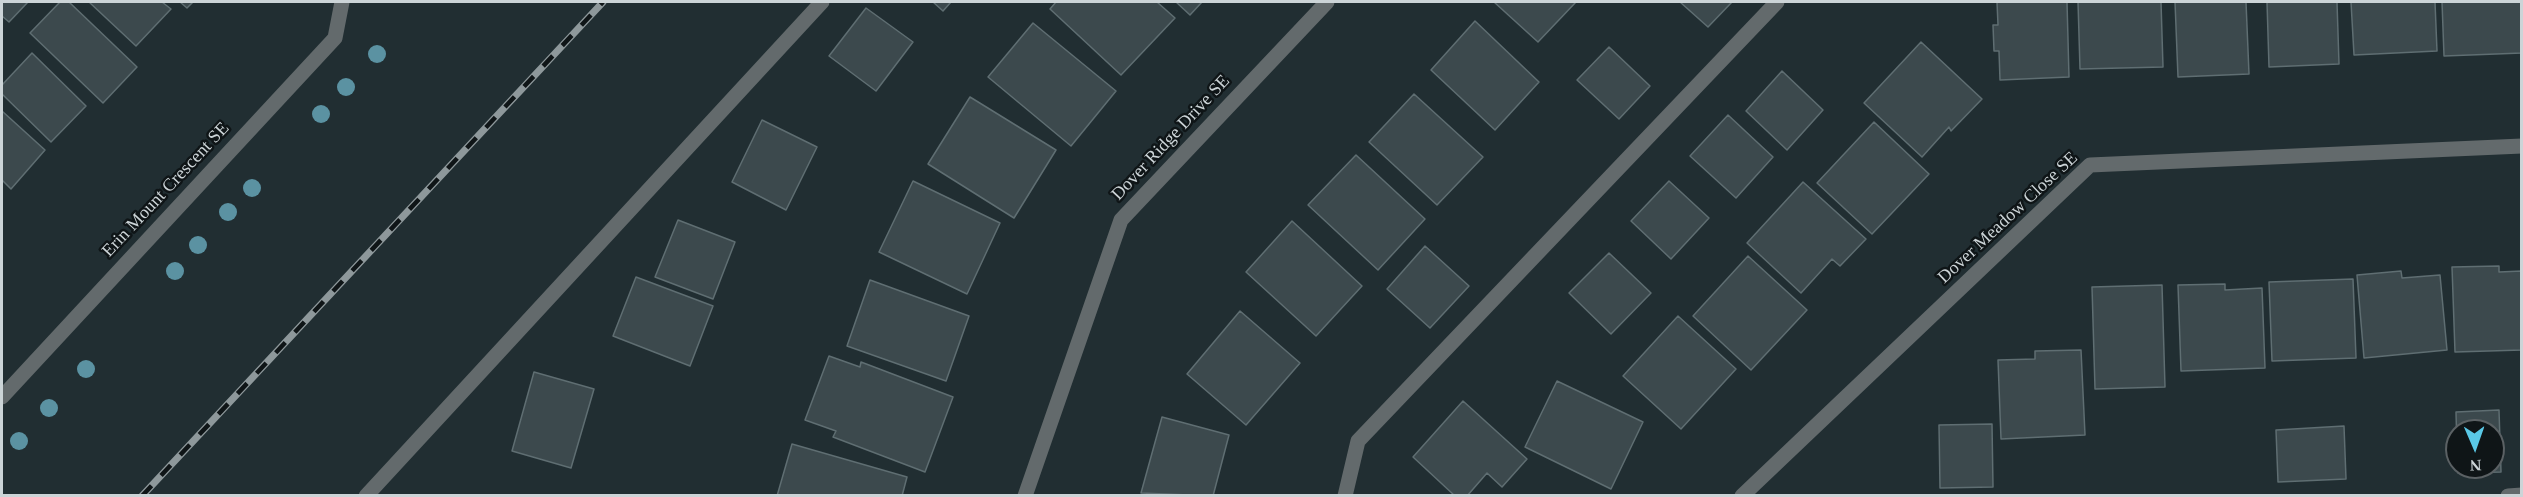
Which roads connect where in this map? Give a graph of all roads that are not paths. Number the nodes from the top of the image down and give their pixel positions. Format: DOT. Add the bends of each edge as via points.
graph roads {
  1 [pos="342,2"];
  2 [pos="822,2"];
  3 [pos="1327,2"];
  4 [pos="1777,2"];
  5 [pos="2522,146"];
  6 [pos="2,397"];
  7 [pos="366,495"];
  8 [pos="1025,495"];
  9 [pos="1344,495"];
  10 [pos="1742,495"];
  11 [pos="2508,495"];
  12 [pos="2522,495"];
  1 -- 6 [label="street, Erin Mount Crescent SE" via="335,38"];
  2 -- 7 [label="street"];
  3 -- 8 [label="street, Dover Ridge Drive SE" via="1121,220"];
  4 -- 9 [label="street" via="1358,441"];
  5 -- 10 [label="street, Dover Meadow Close SE" via="2090,165"];
  11 -- 12 [label="street"];
}
